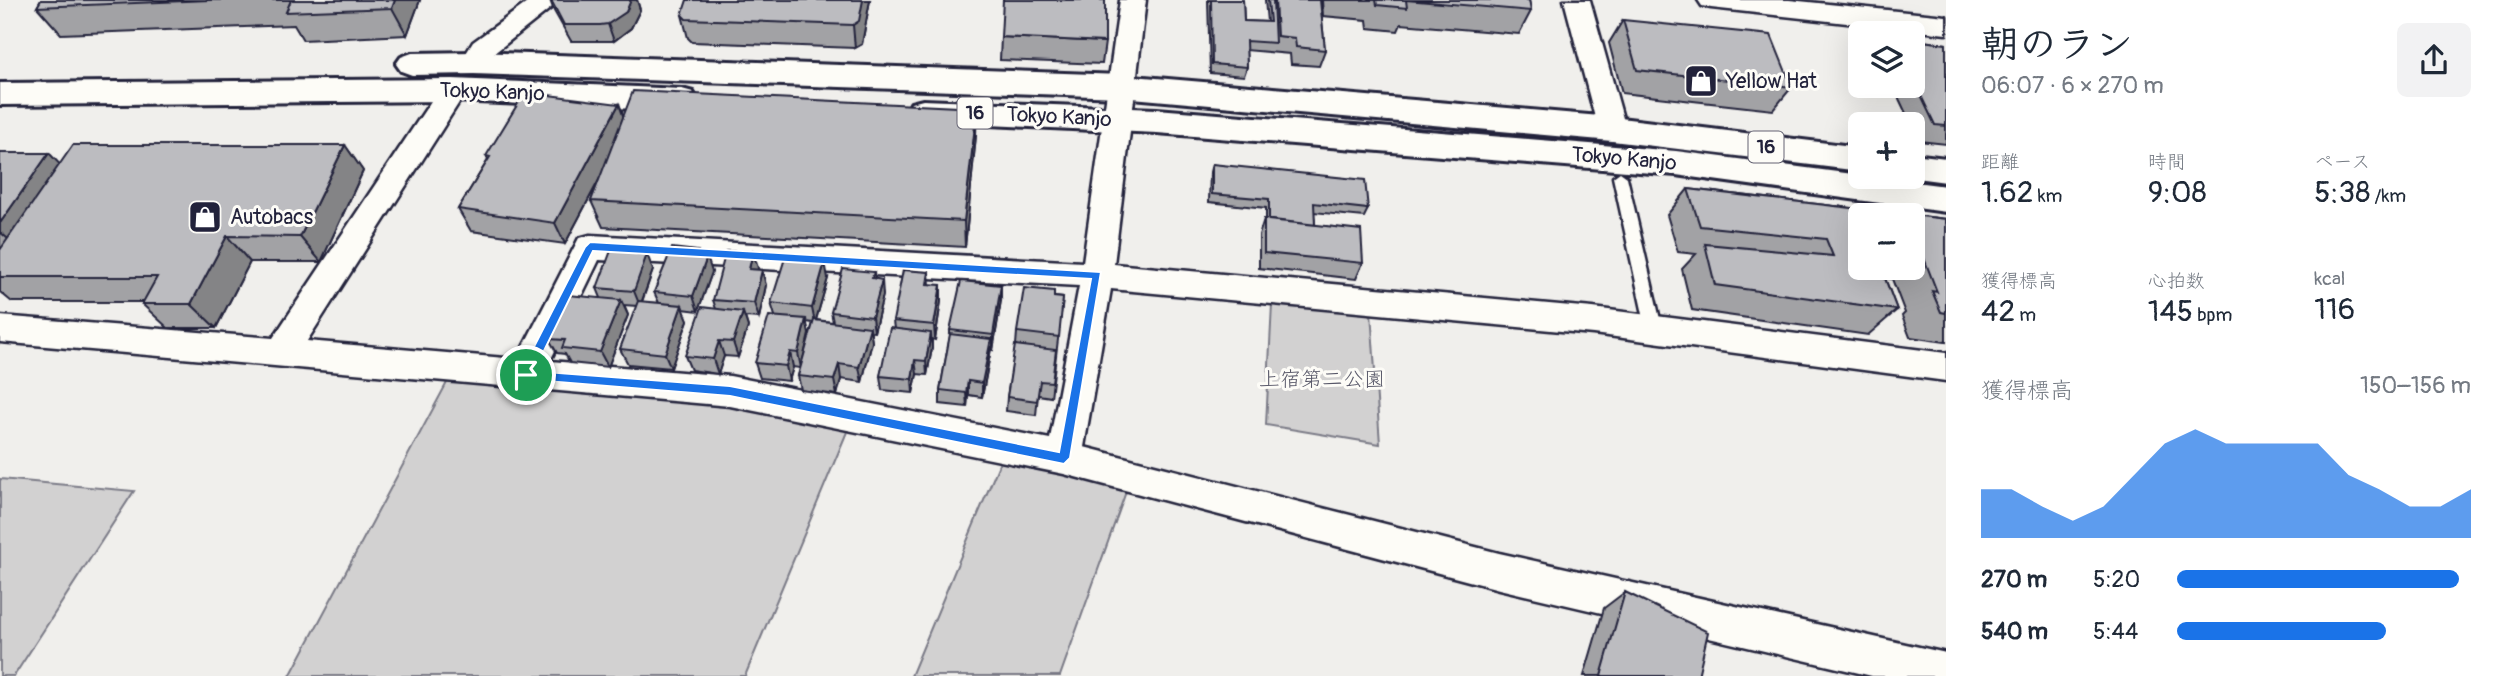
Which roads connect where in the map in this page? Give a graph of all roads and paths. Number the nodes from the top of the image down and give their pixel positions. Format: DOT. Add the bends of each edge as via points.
graph roads {
  1 [pos="548,0"];
  2 [pos="1133,0"];
  3 [pos="1577,0"];
  4 [pos="1711,0"];
  5 [pos="1946,24"];
  6 [pos="474,63"];
  7 [pos="0,69"];
  8 [pos="1121,86"];
  9 [pos="453,90"];
  10 [pos="0,94"];
  11 [pos="813,106"];
  12 [pos="896,109"];
  13 [pos="1117,119"];
  14 [pos="1612,129"];
  15 [pos="1848,158"];
  16 [pos="1925,167"];
  17 [pos="1946,170"];
  18 [pos="1620,177"];
  19 [pos="1946,199"];
  20 [pos="1097,275"];
  21 [pos="1654,328"];
  22 [pos="0,329"];
  23 [pos="281,354"];
  24 [pos="1946,367"];
  25 [pos="526,375"];
  26 [pos="1064,458"];
  27 [pos="1946,673"];
  1 -- 6 [label="street" via="483,48"];
  2 -- 8 [label="street"];
  3 -- 14 [label="street"];
  4 -- 5 [label="street"];
  6 -- 7 [label="highway, Tokyo Kanjo / 16"];
  6 -- 8 [label="highway, Tokyo Kanjo / 16"];
  8 -- 13 [label="street"];
  8 -- 14 [label="highway, Tokyo Kanjo / 16"];
  9 -- 10 [label="highway, Tokyo Kanjo"];
  9 -- 11 [label="highway, Tokyo Kanjo"];
  9 -- 23 [label="street"];
  12 -- 13 [label="highway, Tokyo Kanjo / 16"];
  13 -- 19 [label="highway, Tokyo Kanjo / 16" via="1676,163"];
  13 -- 20 [label="street"];
  14 -- 15 [label="highway, Tokyo Kanjo / 16"];
  16 -- 17 [label="highway"];
  18 -- 21 [label="lane"];
  20 -- 21 [label="street"];
  20 -- 25 [label="street" via="590,247"];
  20 -- 26 [label="street"];
  21 -- 24 [label="street"];
  22 -- 23 [label="street"];
  23 -- 25 [label="street"];
  25 -- 26 [label="street" via="730,391"];
  26 -- 27 [label="street" via="1499,571"];
}
